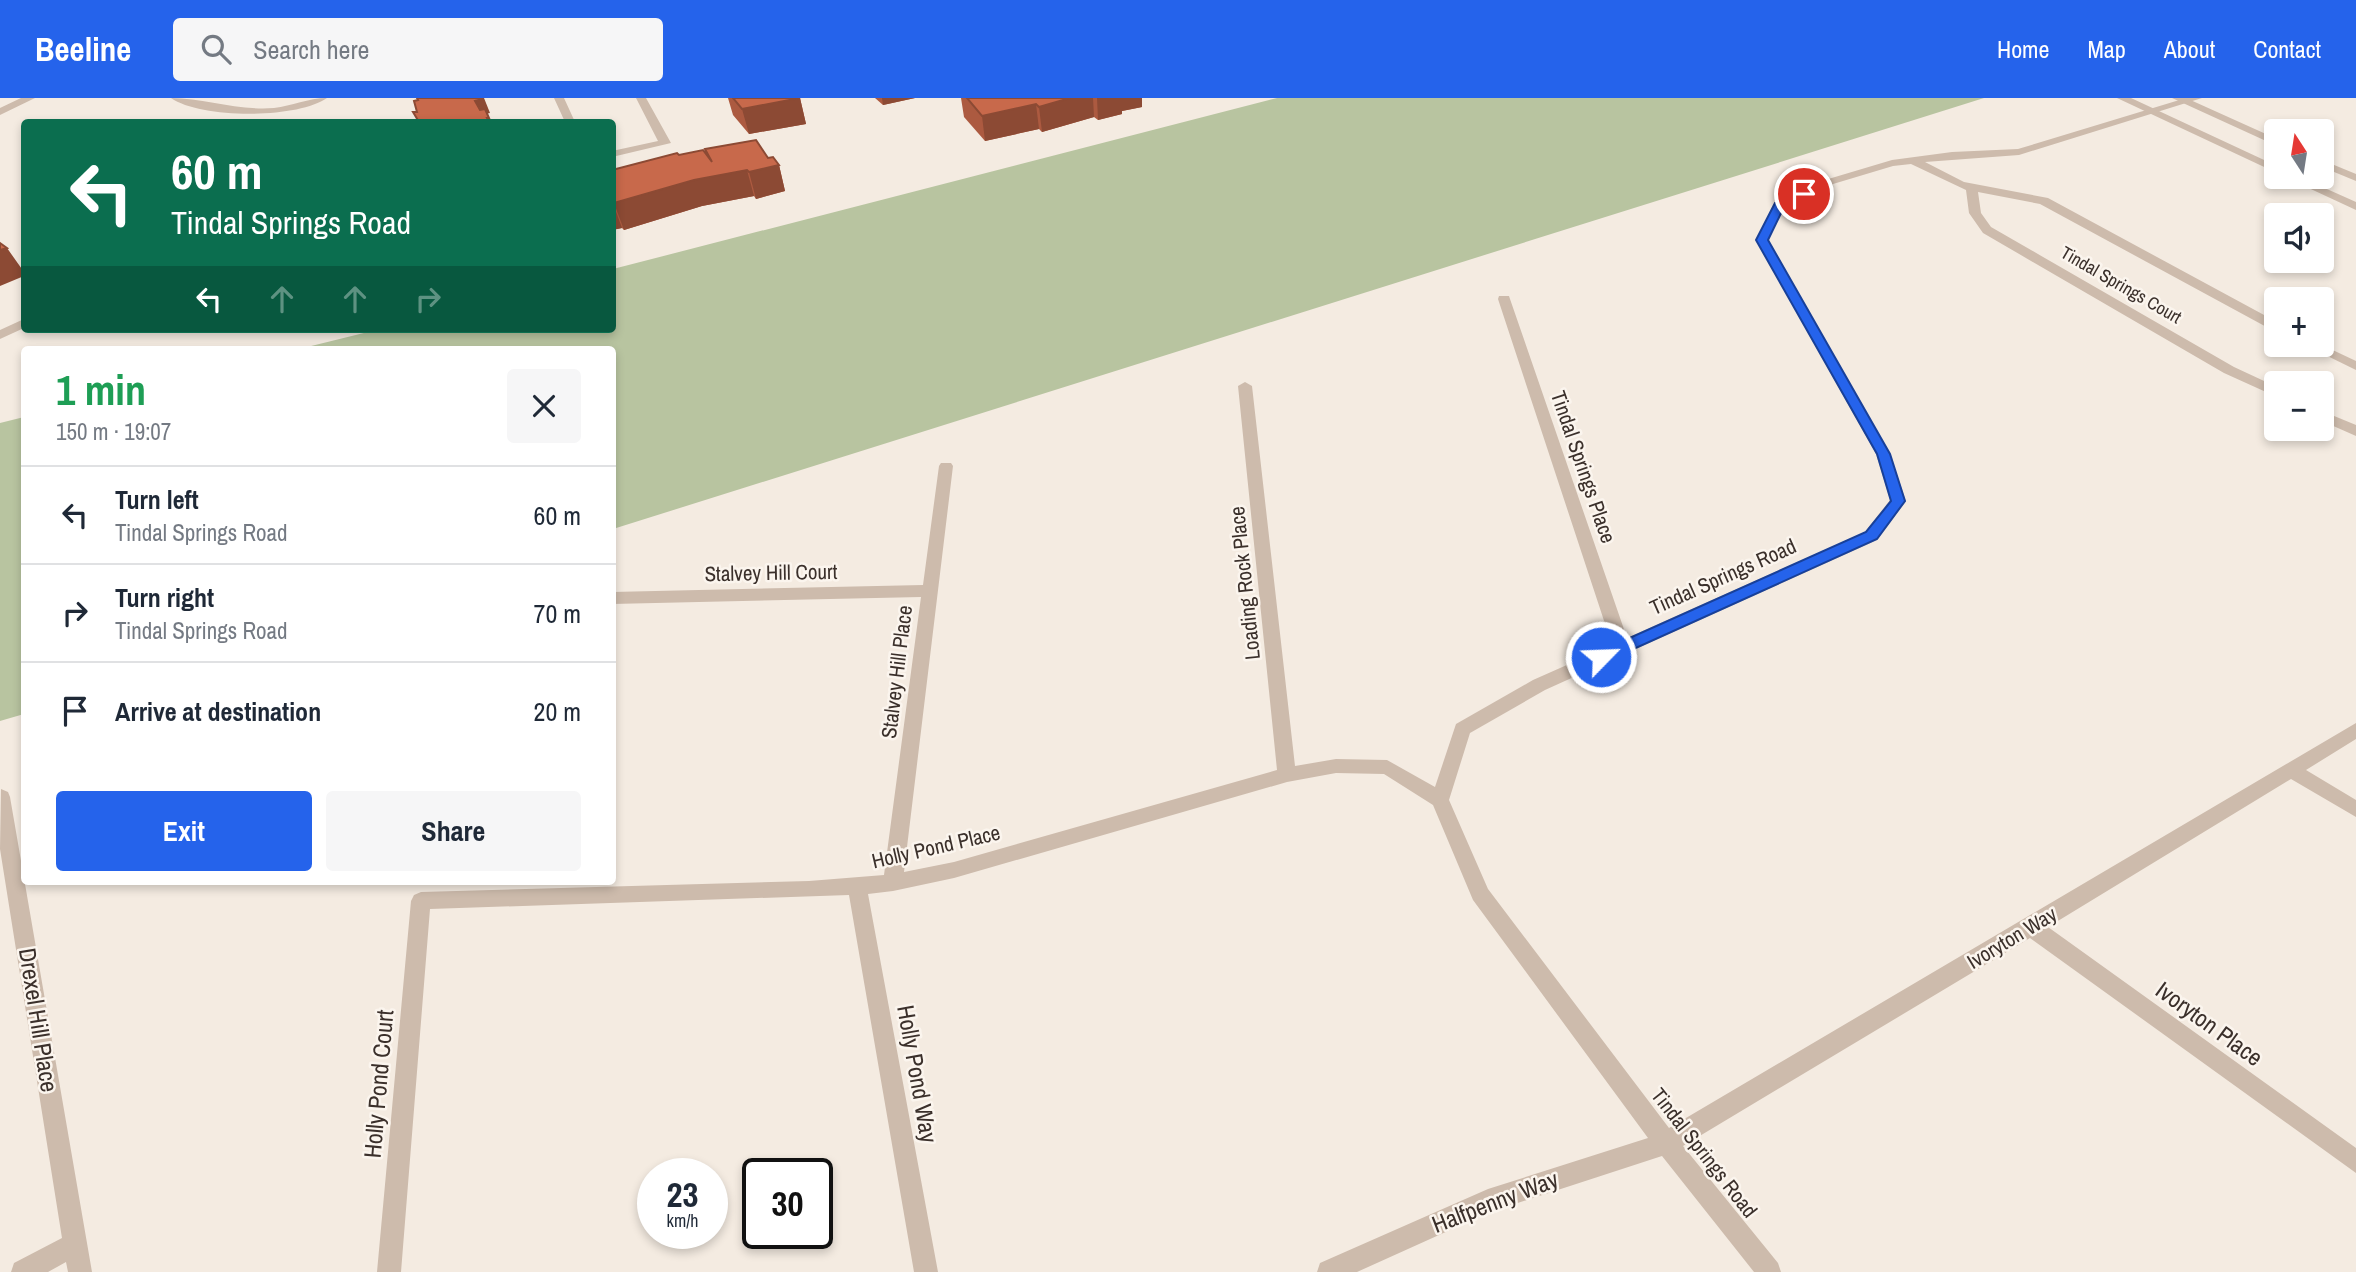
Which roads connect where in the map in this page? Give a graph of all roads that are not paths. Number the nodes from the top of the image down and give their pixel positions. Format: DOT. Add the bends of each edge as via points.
graph roads {
  1 [pos="30,98"];
  2 [pos="176,98"];
  3 [pos="321,98"];
  4 [pos="559,98"];
  5 [pos="641,98"];
  6 [pos="2122,98"];
  7 [pos="2186,99"];
  8 [pos="0,112"];
  9 [pos="2154,113"];
  10 [pos="569,119"];
  11 [pos="2264,137"];
  12 [pos="616,153"];
  13 [pos="1912,160"];
  14 [pos="2264,164"];
  15 [pos="2334,168"];
  16 [pos="2356,178"];
  17 [pos="1972,188"];
  18 [pos="2318,189"];
  19 [pos="2356,206"];
  20 [pos="1504,299"];
  21 [pos="2264,320"];
  22 [pos="21,324"];
  23 [pos="0,335"];
  24 [pos="2334,356"];
  25 [pos="2356,366"];
  26 [pos="1245,386"];
  27 [pos="2264,387"];
  28 [pos="2334,421"];
  29 [pos="2356,431"];
  30 [pos="946,466"];
  31 [pos="929,591"];
  32 [pos="616,597"];
  33 [pos="1622,648"];
  34 [pos="2356,730"];
  35 [pos="2291,770"];
  36 [pos="1287,775"];
  37 [pos="1,797"];
  38 [pos="1440,800"];
  39 [pos="2356,809"];
  40 [pos="893,883"];
  41 [pos="857,886"];
  42 [pos="421,901"];
  43 [pos="2031,927"];
  44 [pos="1666,1143"];
  45 [pos="2356,1163"];
  46 [pos="75,1244"];
  47 [pos="23,1272"];
  48 [pos="80,1272"];
  49 [pos="389,1272"];
  50 [pos="926,1272"];
  51 [pos="1329,1272"];
  52 [pos="1769,1272"];
  1 -- 8 [label="street"];
  2 -- 3 [label="street" via="225,110 275,111"];
  4 -- 10 [label="street"];
  5 -- 12 [label="street" via="665,143"];
  6 -- 9 [label="street"];
  7 -- 9 [label="street, Tindal Springs Road"];
  7 -- 11 [label="street"];
  9 -- 13 [label="street, Tindal Springs Road" via="2019,152"];
  9 -- 14 [label="street"];
  13 -- 17 [label="street, Tindal Springs Court"];
  13 -- 33 [label="street, Tindal Springs Road" via="1829,182 1779,205 1762,240 1884,454 1898,501 1871,536"];
  15 -- 16 [label="street"];
  17 -- 21 [label="street, Tindal Springs Court" via="2044,201"];
  17 -- 27 [label="street, Tindal Springs Court" via="1975,213 1987,230"];
  18 -- 19 [label="street"];
  20 -- 33 [label="street, Tindal Springs Place"];
  22 -- 23 [label="street"];
  24 -- 25 [label="street"];
  26 -- 36 [label="street, Loading Rock Place"];
  28 -- 29 [label="street"];
  30 -- 31 [label="street, Stalvey Hill Place"];
  31 -- 32 [label="street, Stalvey Hill Court"];
  31 -- 40 [label="street, Stalvey Hill Place"];
  33 -- 38 [label="street, Tindal Springs Road" via="1539,684 1462,729"];
  34 -- 35 [label="street, Ivoryton Way"];
  35 -- 39 [label="street"];
  35 -- 43 [label="street, Ivoryton Way"];
  36 -- 38 [label="street, Holly Pond Place" via="1336,766 1387,767"];
  36 -- 40 [label="street, Holly Pond Place" via="954,870"];
  37 -- 46 [label="street, Drexel Hill Place"];
  38 -- 44 [label="street, Tindal Springs Road" via="1480,894"];
  40 -- 41 [label="street, Holly Pond Place"];
  41 -- 42 [label="street, Holly Pond Place"];
  41 -- 50 [label="street, Holly Pond Way"];
  42 -- 49 [label="street, Holly Pond Court"];
  43 -- 44 [label="street, Ivoryton Way"];
  43 -- 45 [label="street, Ivoryton Place"];
  44 -- 51 [label="street, Halfpenny Way" via="1488,1200"];
  44 -- 52 [label="street, Tindal Springs Road"];
  46 -- 47 [label="street"];
  46 -- 48 [label="street, Drexel Hill Place"];
}
